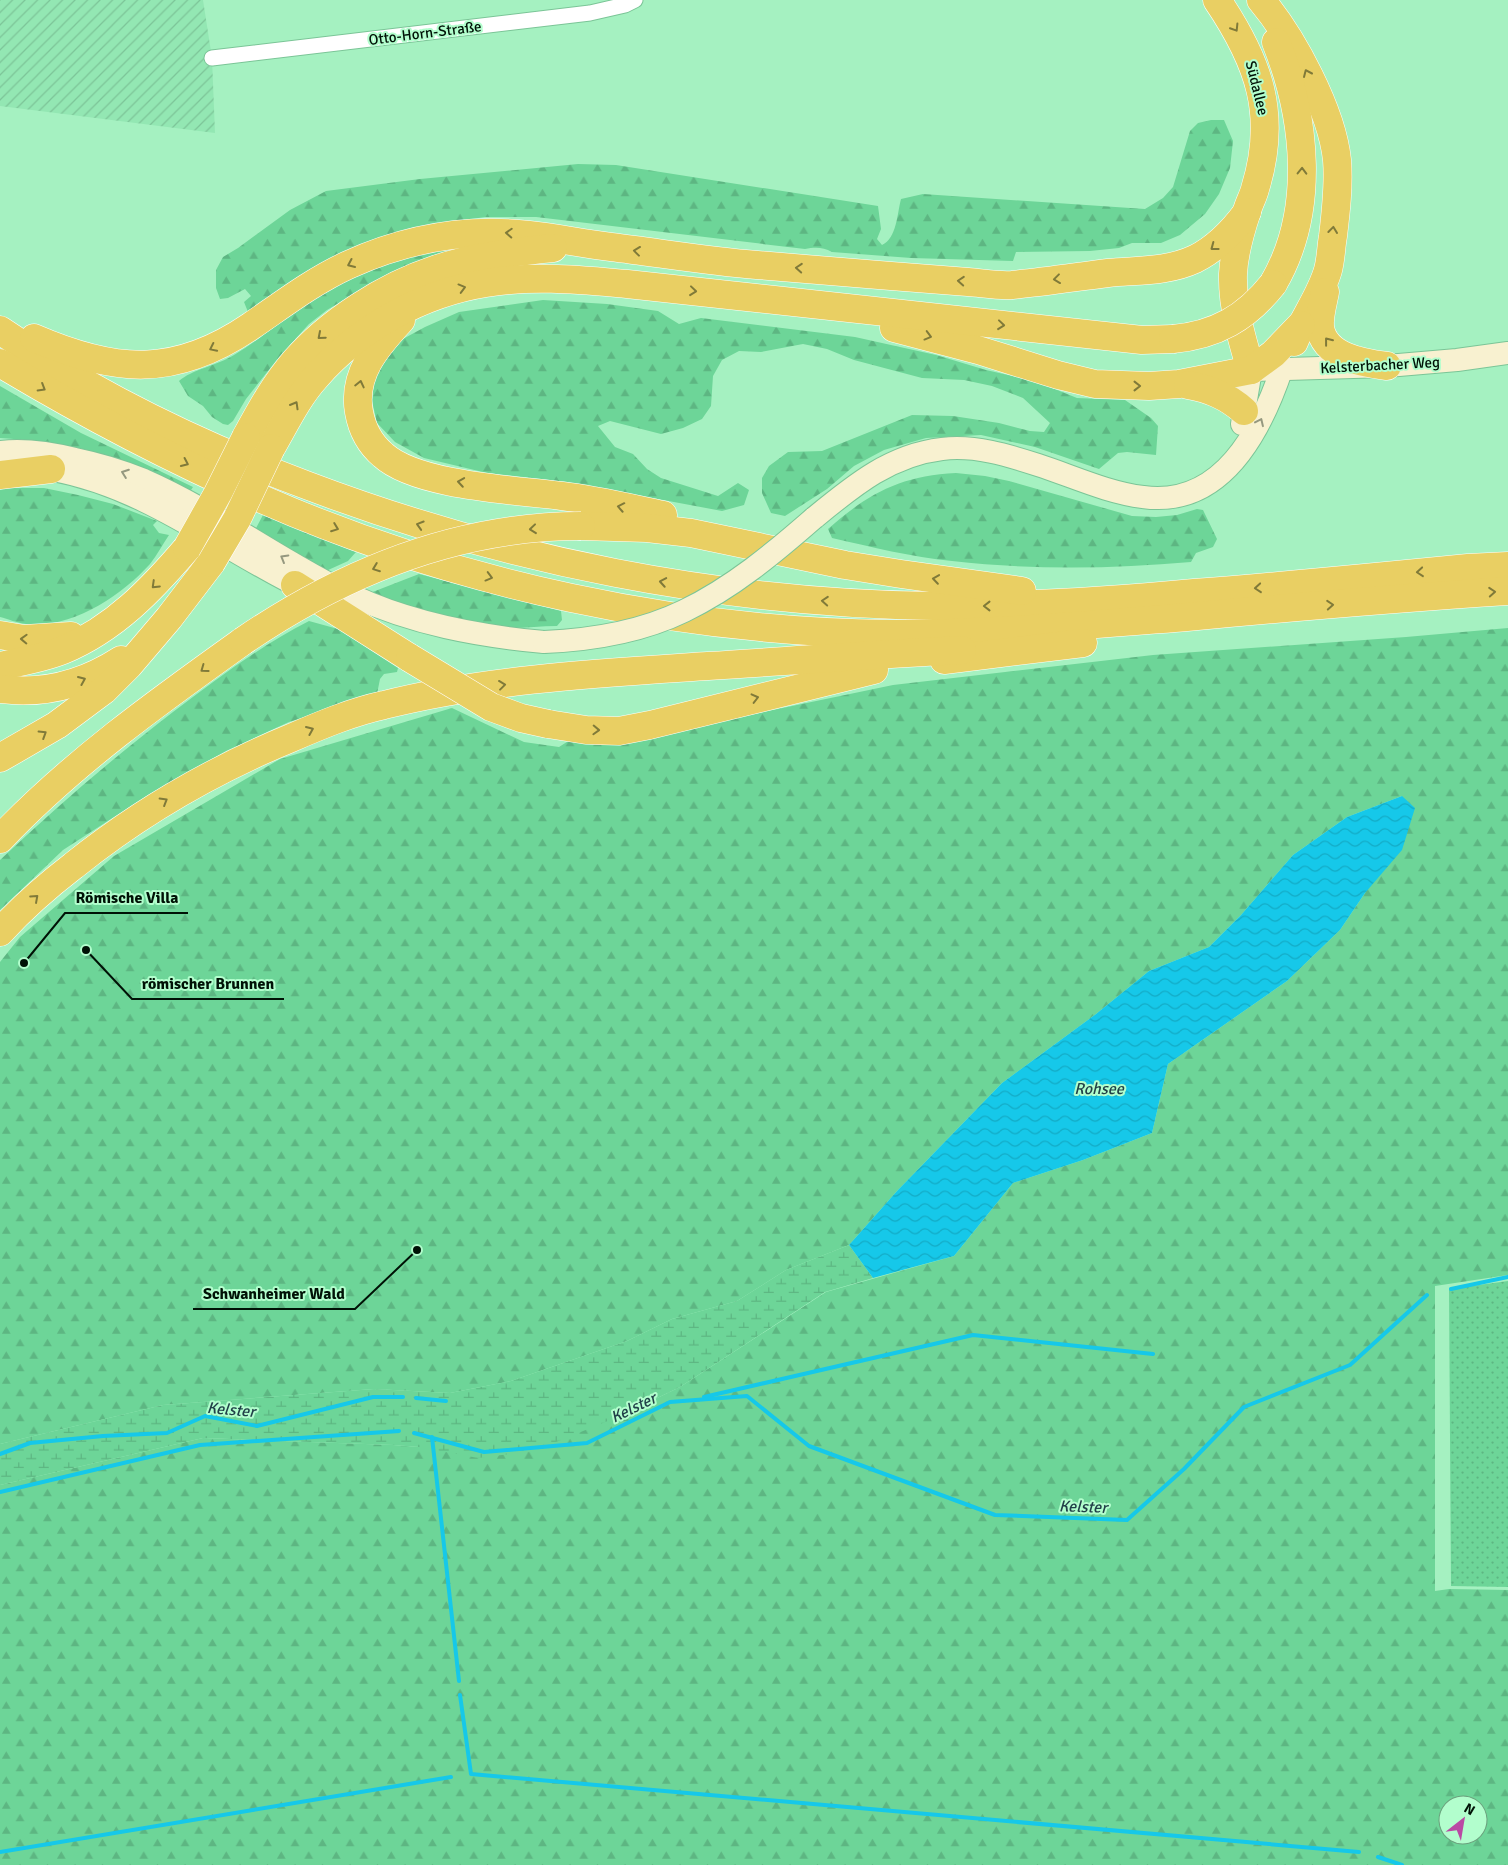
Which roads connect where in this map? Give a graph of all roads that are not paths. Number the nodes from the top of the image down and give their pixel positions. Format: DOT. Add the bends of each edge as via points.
graph roads {
  1 [pos="635,0"];
  2 [pos="1217,0"];
  3 [pos="1260,0"];
  4 [pos="212,58"];
  5 [pos="1246,212"];
  6 [pos="592,245"];
  7 [pos="1328,269"];
  8 [pos="778,301"];
  9 [pos="1236,301"];
  10 [pos="416,305"];
  11 [pos="0,320"];
  12 [pos="0,330"];
  13 [pos="1295,332"];
  14 [pos="1508,353"];
  15 [pos="0,362"];
  16 [pos="1387,366"];
  17 [pos="1282,368"];
  18 [pos="1251,370"];
  19 [pos="1179,384"];
  20 [pos="1244,411"];
  21 [pos="0,452"];
  22 [pos="1232,462"];
  23 [pos="0,466"];
  24 [pos="51,469"];
  25 [pos="0,475"];
  26 [pos="717,538"];
  27 [pos="1508,566"];
  28 [pos="295,585"];
  29 [pos="1508,591"];
  30 [pos="1106,601"];
  31 [pos="1281,609"];
  32 [pos="106,626"];
  33 [pos="0,635"];
  34 [pos="148,642"];
  35 [pos="544,642"];
  36 [pos="1056,646"];
  37 [pos="0,666"];
  38 [pos="0,689"];
  39 [pos="0,758"];
  40 [pos="0,839"];
  41 [pos="0,932"];
  1 -- 4 [label="street, Otto-Horn-Straße" via="590,13"];
  2 -- 5 [label="highway, Südallee, one-way" via="1250,58 1264,103 1265,140 1260,172"];
  7 -- 3 [label="highway, one-way" via="1336,206 1337,160 1333,140 1304,67 1275,18"];
  8 -- 3 [label="highway, one-way, bridge" via="1142,340 1196,336 1234,321 1273,284 1288,256 1298,221 1301,188 1299,125 1290,83"];
  5 -- 6 [label="highway, one-way" via="1212,249 1180,265 1162,270 1124,271 1009,285 756,265"];
  5 -- 9 [label="highway" via="1233,271"];
  6 -- 11 [label="highway, one-way" via="553,237 497,232 444,236 396,247 347,265 212,349 166,364 132,366 98,361 47,344"];
  6 -- 32 [label="highway, one-way, bridge" via="468,260 433,270 393,288 337,323 295,361 261,409 187,548 160,581"];
  7 -- 13 [label="highway"];
  16 -- 7 [label="highway, one-way" via="1350,359 1325,339 1320,329 1320,318"];
  10 -- 8 [label="highway, one-way" via="464,287 563,279"];
  8 -- 19 [label="highway, one-way" via="915,333 1095,384"];
  9 -- 13 [label="highway" via="1244,320 1254,332 1278,341"];
  9 -- 18 [label="highway" via="1240,335"];
  26 -- 10 [label="highway, one-way" via="680,519 564,496 427,476 406,469 383,455 363,426 358,398 360,381 373,353"];
  34 -- 10 [label="highway, one-way, bridge" via="211,563 237,519 271,448 315,377 364,333"];
  30 -- 12 [label="highway, one-way" via="933,606 815,600 676,584 496,546 372,509 222,452 66,372"];
  13 -- 17 [label="highway"];
  13 -- 18 [label="highway"];
  14 -- 16 [label="street, Kelsterbacher Weg"];
  15 -- 31 [label="highway, one-way" via="161,452 334,528 443,565 553,594 642,612 790,629 889,634 1070,627"];
  16 -- 17 [label="street, Kelsterbacher Weg"];
  17 -- 18 [label="street, Kelsterbacher Weg"];
  22 -- 17 [label="street, one-way" via="1258,428"];
  18 -- 19 [label="highway"];
  18 -- 20 [label="street"];
  19 -- 20 [label="highway" via="1217,393"];
  20 -- 22 [label="street"];
  35 -- 21 [label="street, one-way" via="451,629 375,605 316,576 170,493 127,473 40,452"];
  22 -- 35 [label="street, bridge" via="1212,482 1197,490 1156,499 1122,493 994,452 943,449 920,453 886,465 855,485 771,555 684,612 630,630 572,641"];
  23 -- 24 [label="street"];
  24 -- 25 [label="highway"];
  24 -- 28 [label="street" via="101,482 156,505"];
  30 -- 26 [label="highway, one-way" via="901,574"];
  26 -- 40 [label="highway, one-way, bridge" via="647,528 581,526 523,530 472,538 394,562 319,594 243,641 84,762"];
  27 -- 30 [label="highway, one-way"];
  28 -- 35 [label="street" via="361,616 439,638 477,642"];
  28 -- 36 [label="highway, one-way, bridge" via="491,707 521,718 586,730 650,725 886,668"];
  31 -- 29 [label="highway, one-way"];
  31 -- 36 [label="highway" via="1203,626"];
  32 -- 33 [label="highway, one-way" via="63,638 24,639"];
  32 -- 37 [label="highway" via="62,651"];
  38 -- 34 [label="highway, one-way" via="41,691 83,681"];
  39 -- 34 [label="highway, one-way" via="33,740 104,690"];
  41 -- 36 [label="highway, one-way" via="55,880 98,846 171,797 275,744 331,721 383,705 457,690 611,673"];
}
